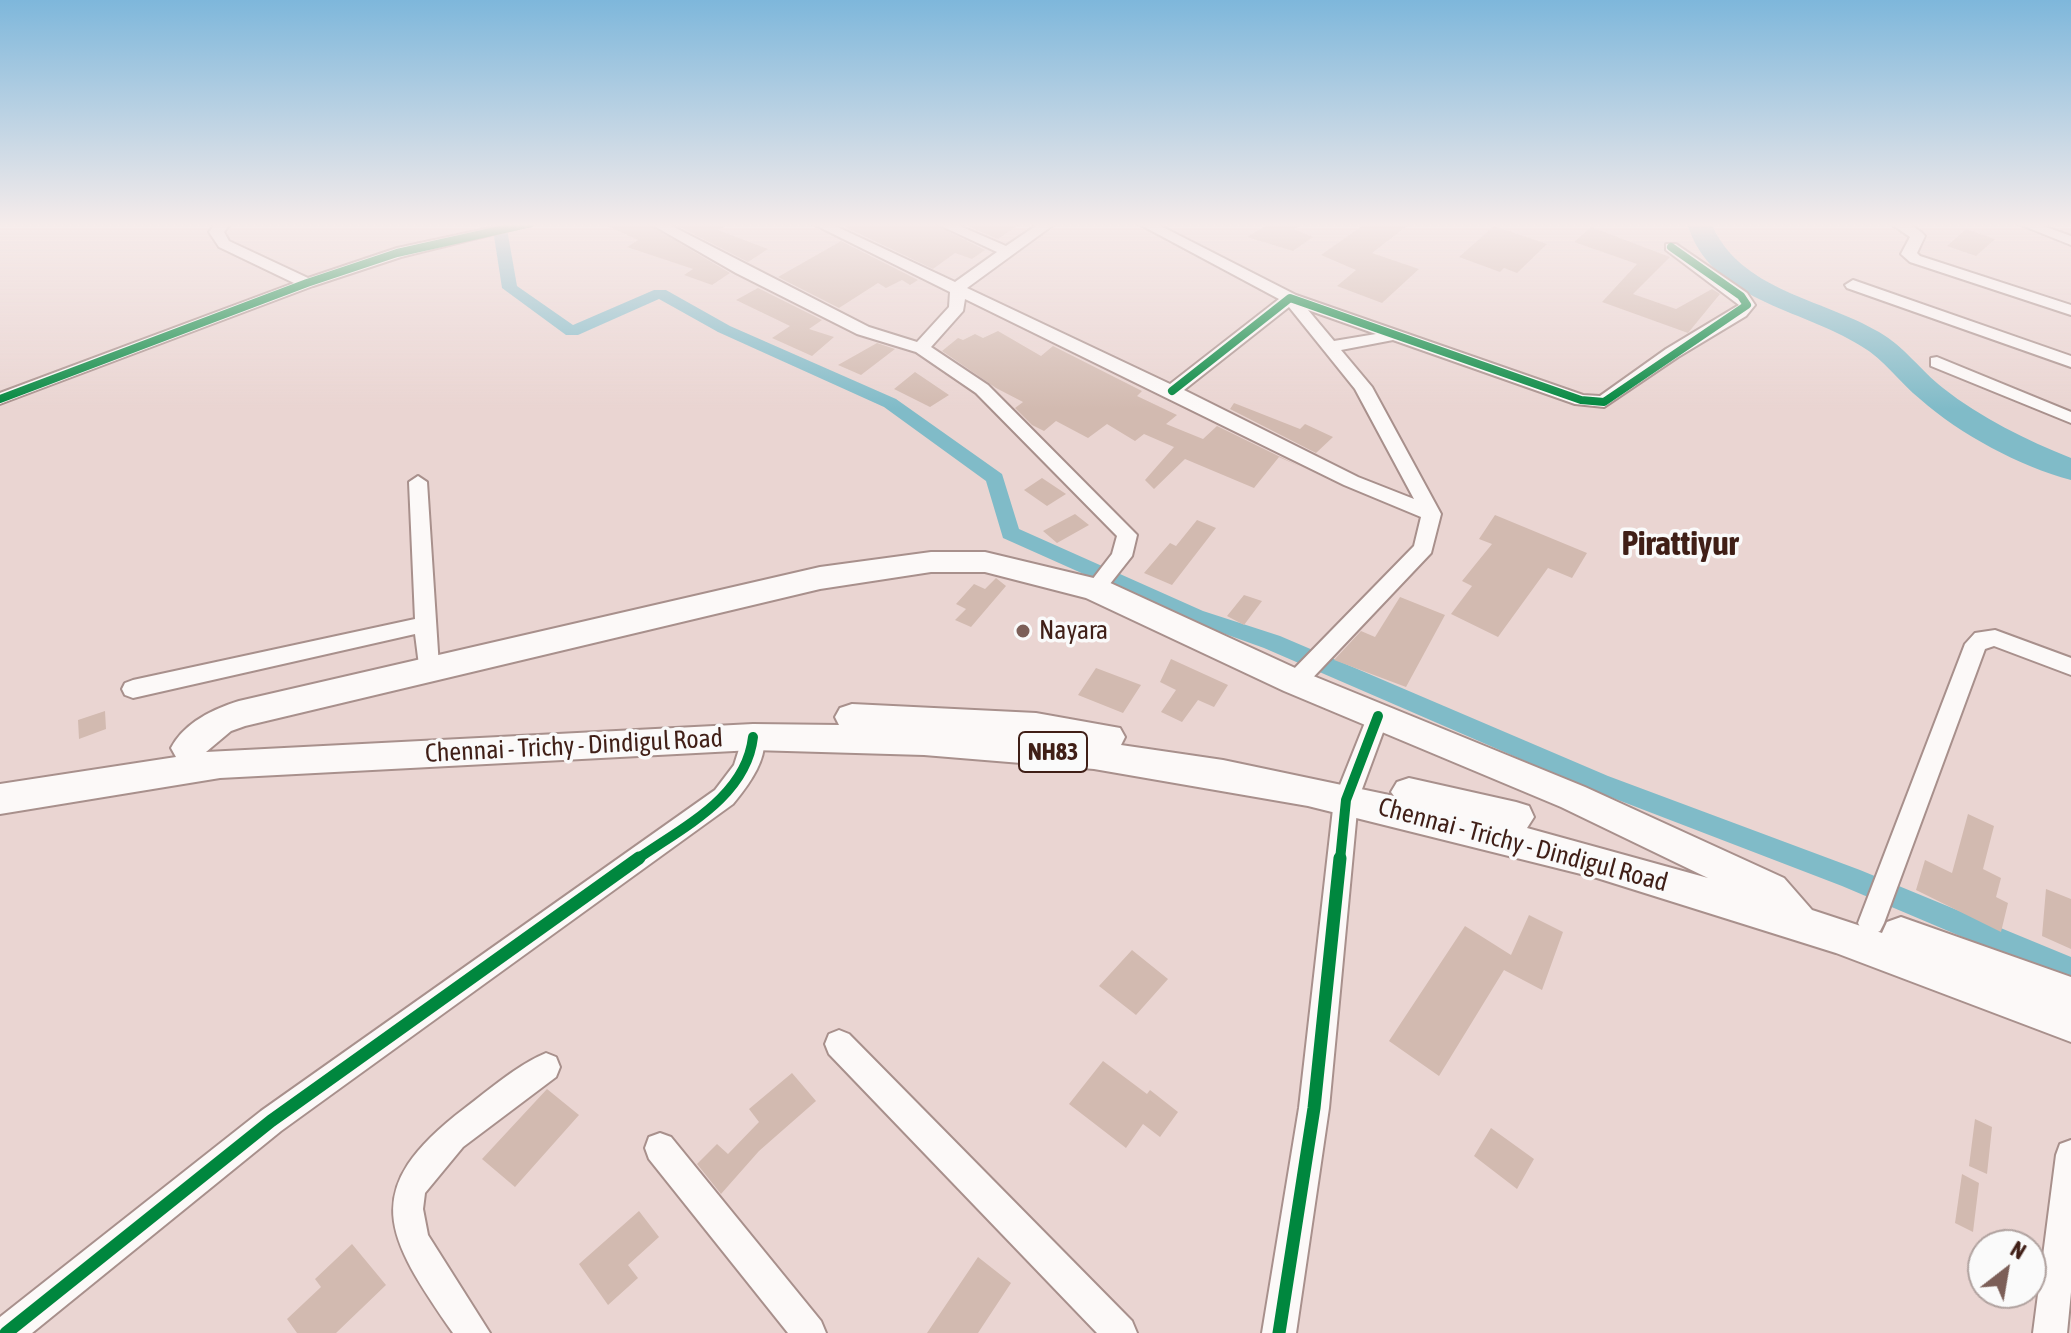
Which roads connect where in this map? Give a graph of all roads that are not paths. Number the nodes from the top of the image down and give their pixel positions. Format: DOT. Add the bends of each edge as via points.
graph roads {
  1 [pos="301,285"];
  2 [pos="769,285"];
  3 [pos="952,285"];
  4 [pos="962,285"];
  5 [pos="1265,285"];
  6 [pos="1726,285"];
  7 [pos="1853,285"];
  8 [pos="1995,285"];
  9 [pos="958,288"];
  10 [pos="1290,298"];
  11 [pos="2071,310"];
  12 [pos="1390,336"];
  13 [pos="1330,347"];
  14 [pos="921,348"];
  15 [pos="1937,362"];
  16 [pos="2071,362"];
  17 [pos="1172,391"];
  18 [pos="0,399"];
  19 [pos="2071,418"];
  20 [pos="418,482"];
  21 [pos="1431,514"];
  22 [pos="1103,579"];
  23 [pos="426,624"];
  24 [pos="428,667"];
  25 [pos="2071,667"];
  26 [pos="1308,668"];
  27 [pos="133,689"];
  28 [pos="1378,716"];
  29 [pos="753,737"];
  30 [pos="188,748"];
  31 [pos="0,779"];
  32 [pos="1351,790"];
  33 [pos="0,799"];
  34 [pos="1771,890"];
  35 [pos="1879,902"];
  36 [pos="1800,921"];
  37 [pos="2071,996"];
  38 [pos="2071,1023"];
  39 [pos="839,1044"];
  40 [pos="546,1067"];
  41 [pos="660,1148"];
  42 [pos="2071,1155"];
  43 [pos="6,1333"];
  44 [pos="473,1333"];
  45 [pos="809,1333"];
  46 [pos="1120,1333"];
  47 [pos="1279,1333"];
  48 [pos="2050,1333"];
  1 -- 18 [label="street"];
  2 -- 14 [label="street" via="866,332"];
  3 -- 9 [label="street"];
  4 -- 9 [label="street"];
  5 -- 10 [label="street"];
  6 -- 12 [label="street" via="1747,305 1740,313 1604,402 1581,400"];
  7 -- 16 [label="street"];
  8 -- 11 [label="street"];
  9 -- 14 [label="street" via="957,308"];
  9 -- 17 [label="street"];
  10 -- 12 [label="street"];
  10 -- 13 [label="street"];
  10 -- 17 [label="street"];
  12 -- 13 [label="street"];
  13 -- 21 [label="street" via="1363,387"];
  14 -- 22 [label="street" via="982,389 1127,535 1122,556"];
  15 -- 19 [label="street"];
  17 -- 21 [label="street" via="1351,481"];
  20 -- 23 [label="street"];
  21 -- 26 [label="street" via="1424,548"];
  22 -- 24 [label="highway" via="985,562 931,562 820,578"];
  22 -- 26 [label="highway"];
  23 -- 24 [label="street"];
  23 -- 27 [label="street"];
  24 -- 30 [label="highway" via="239,714 219,722"];
  25 -- 35 [label="street" via="1995,638 1976,644"];
  26 -- 28 [label="highway"];
  28 -- 32 [label="street"];
  28 -- 34 [label="highway" via="1573,797"];
  29 -- 32 [label="highway, Chennai - Trichy - Dindigul Road / NH83" via="835,737 1093,755"];
  29 -- 33 [label="highway, Chennai - Trichy - Dindigul Road / NH83" via="220,764"];
  29 -- 43 [label="street" via="743,776 724,797 271,1121"];
  30 -- 31 [label="highway, Chennai - Trichy - Dindigul Road"];
  30 -- 32 [label="highway, Chennai - Trichy - Dindigul Road" via="791,716 914,718 1036,726 1187,748"];
  32 -- 34 [label="highway, Chennai - Trichy - Dindigul Road" via="1582,834"];
  32 -- 36 [label="highway, Chennai - Trichy - Dindigul Road / NH83"];
  32 -- 47 [label="street" via="1314,1108"];
  34 -- 35 [label="highway, Chennai - Trichy - Dindigul Road"];
  34 -- 36 [label="highway"];
  35 -- 37 [label="highway, Chennai - Trichy - Dindigul Road"];
  36 -- 38 [label="highway, Chennai - Trichy - Dindigul Road / NH83"];
  39 -- 46 [label="street"];
  40 -- 44 [label="street" via="427,1163 407,1201 417,1250"];
  41 -- 45 [label="street"];
  42 -- 48 [label="street"];
}
